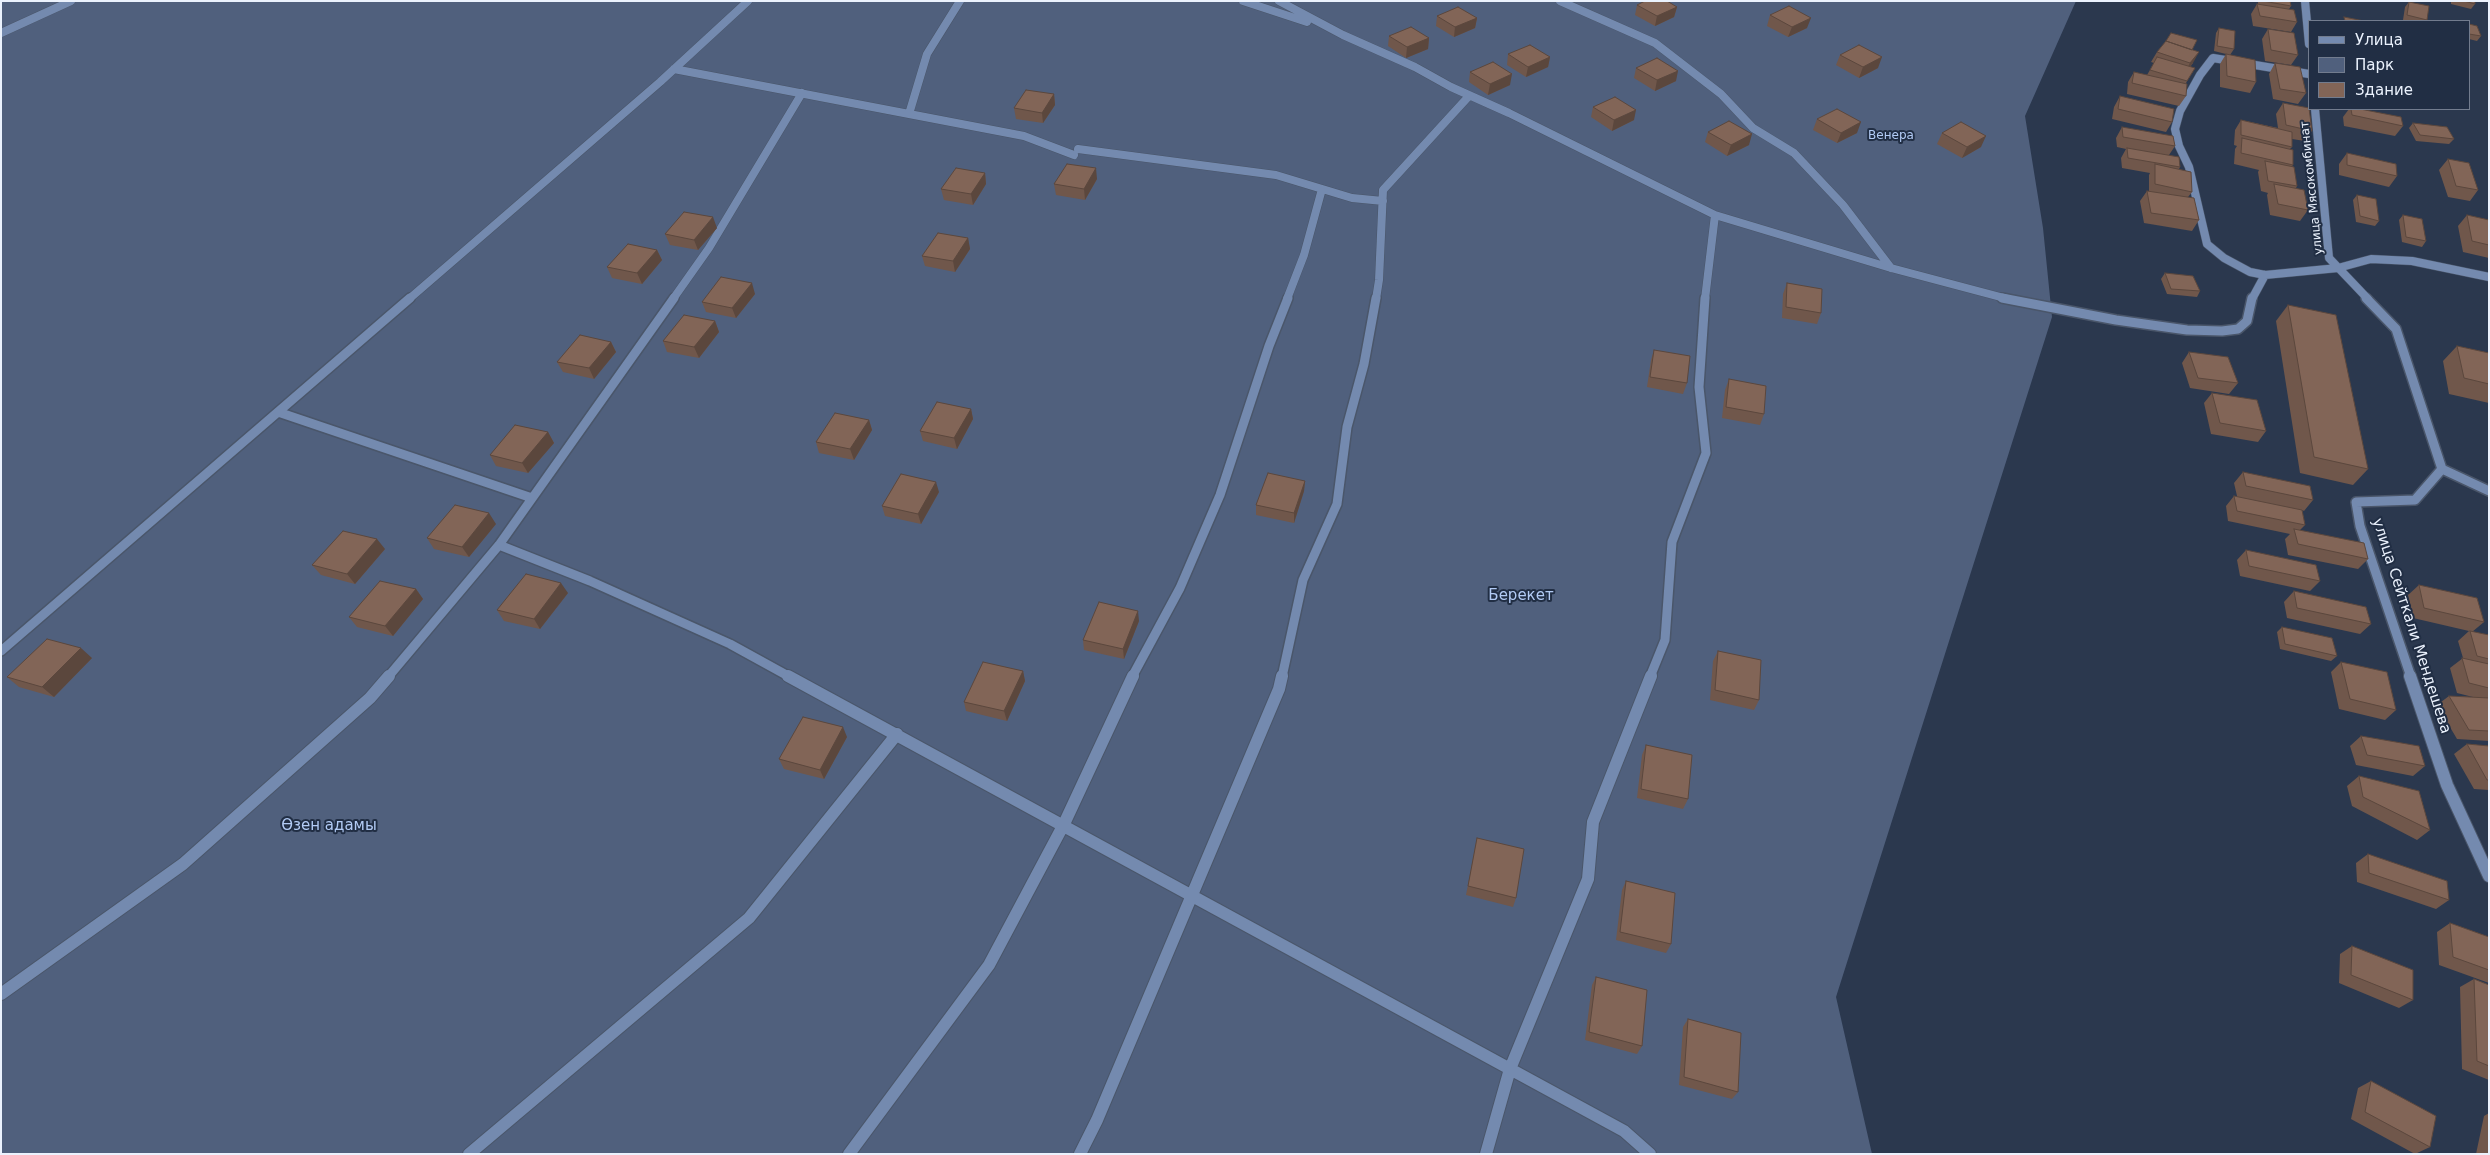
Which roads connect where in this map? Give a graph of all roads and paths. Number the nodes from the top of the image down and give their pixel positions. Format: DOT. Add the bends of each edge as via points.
graph roads {
  1 [pos="71,1"];
  2 [pos="748,1"];
  3 [pos="960,1"];
  4 [pos="1243,1"];
  5 [pos="1279,1"];
  6 [pos="1560,1"];
  7 [pos="2305,1"];
  8 [pos="1332,30"];
  9 [pos="1,33"];
  10 [pos="2308,33"];
  11 [pos="674,69"];
  12 [pos="2308,74"];
  13 [pos="802,93"];
  14 [pos="1469,96"];
  15 [pos="2315,110"];
  16 [pos="909,114"];
  17 [pos="1322,188"];
  18 [pos="1383,201"];
  19 [pos="1715,215"];
  20 [pos="1891,268"];
  21 [pos="2338,268"];
  22 [pos="2265,275"];
  23 [pos="2489,277"];
  24 [pos="278,412"];
  25 [pos="2442,469"];
  26 [pos="2489,491"];
  27 [pos="532,498"];
  28 [pos="499,545"];
  29 [pos="1,651"];
  30 [pos="898,734"];
  31 [pos="1064,824"];
  32 [pos="2489,876"];
  33 [pos="1192,896"];
  34 [pos="1,994"];
  35 [pos="1510,1069"];
  36 [pos="469,1154"];
  37 [pos="848,1154"];
  38 [pos="1080,1154"];
  39 [pos="1486,1154"];
  40 [pos="1650,1154"];
  1 -- 9 [label="street"];
  2 -- 11 [label="street"];
  3 -- 16 [label="street" via="927,54"];
  4 -- 8 [label="street"];
  5 -- 8 [label="street"];
  6 -- 20 [label="street" via="1655,43 1720,94 1753,128 1794,153 1843,205"];
  7 -- 10 [label="street"];
  8 -- 14 [label="street" via="1415,67"];
  11 -- 13 [label="street"];
  11 -- 24 [label="street"];
  12 -- 22 [label="street" via="2213,58 2180,111 2175,130 2189,167 2207,244 2250,272"];
  13 -- 16 [label="street"];
  13 -- 27 [label="street" via="709,248"];
  14 -- 18 [label="street" via="1383,190"];
  14 -- 19 [label="street"];
  15 -- 21 [label="street, улица Мясокомбинат" via="2329,258"];
  16 -- 17 [label="street" via="1024,136 1076,152 1276,175"];
  17 -- 18 [label="street" via="1352,198"];
  17 -- 31 [label="street" via="1304,255 1269,346 1220,495 1180,588 1143,654"];
  18 -- 33 [label="street" via="1379,280 1364,364 1347,427 1337,504 1303,580 1279,689"];
  19 -- 20 [label="street"];
  19 -- 35 [label="street" via="1699,387 1706,453 1672,542 1665,640 1593,822 1588,878"];
  20 -- 22 [label="street" via="1998,297 2116,320 2222,332 2238,329 2247,321 2252,295"];
  21 -- 22 [label="street"];
  21 -- 23 [label="street" via="2371,259 2412,261"];
  21 -- 25 [label="street, улица Мясокомбинат" via="2396,329"];
  24 -- 27 [label="street"];
  24 -- 29 [label="street"];
  25 -- 26 [label="street"];
  25 -- 32 [label="street, улица Сейткали Мендешева" via="2416,500 2356,502 2360,526 2447,785"];
  27 -- 28 [label="street"];
  28 -- 30 [label="street" via="590,581 730,644"];
  28 -- 34 [label="street" via="370,698 184,864"];
  30 -- 31 [label="street"];
  30 -- 36 [label="street" via="749,918"];
  31 -- 33 [label="street"];
  31 -- 37 [label="street" via="989,965"];
  33 -- 35 [label="street"];
  33 -- 38 [label="street"];
  35 -- 39 [label="street"];
  35 -- 40 [label="street" via="1624,1131"];
}
